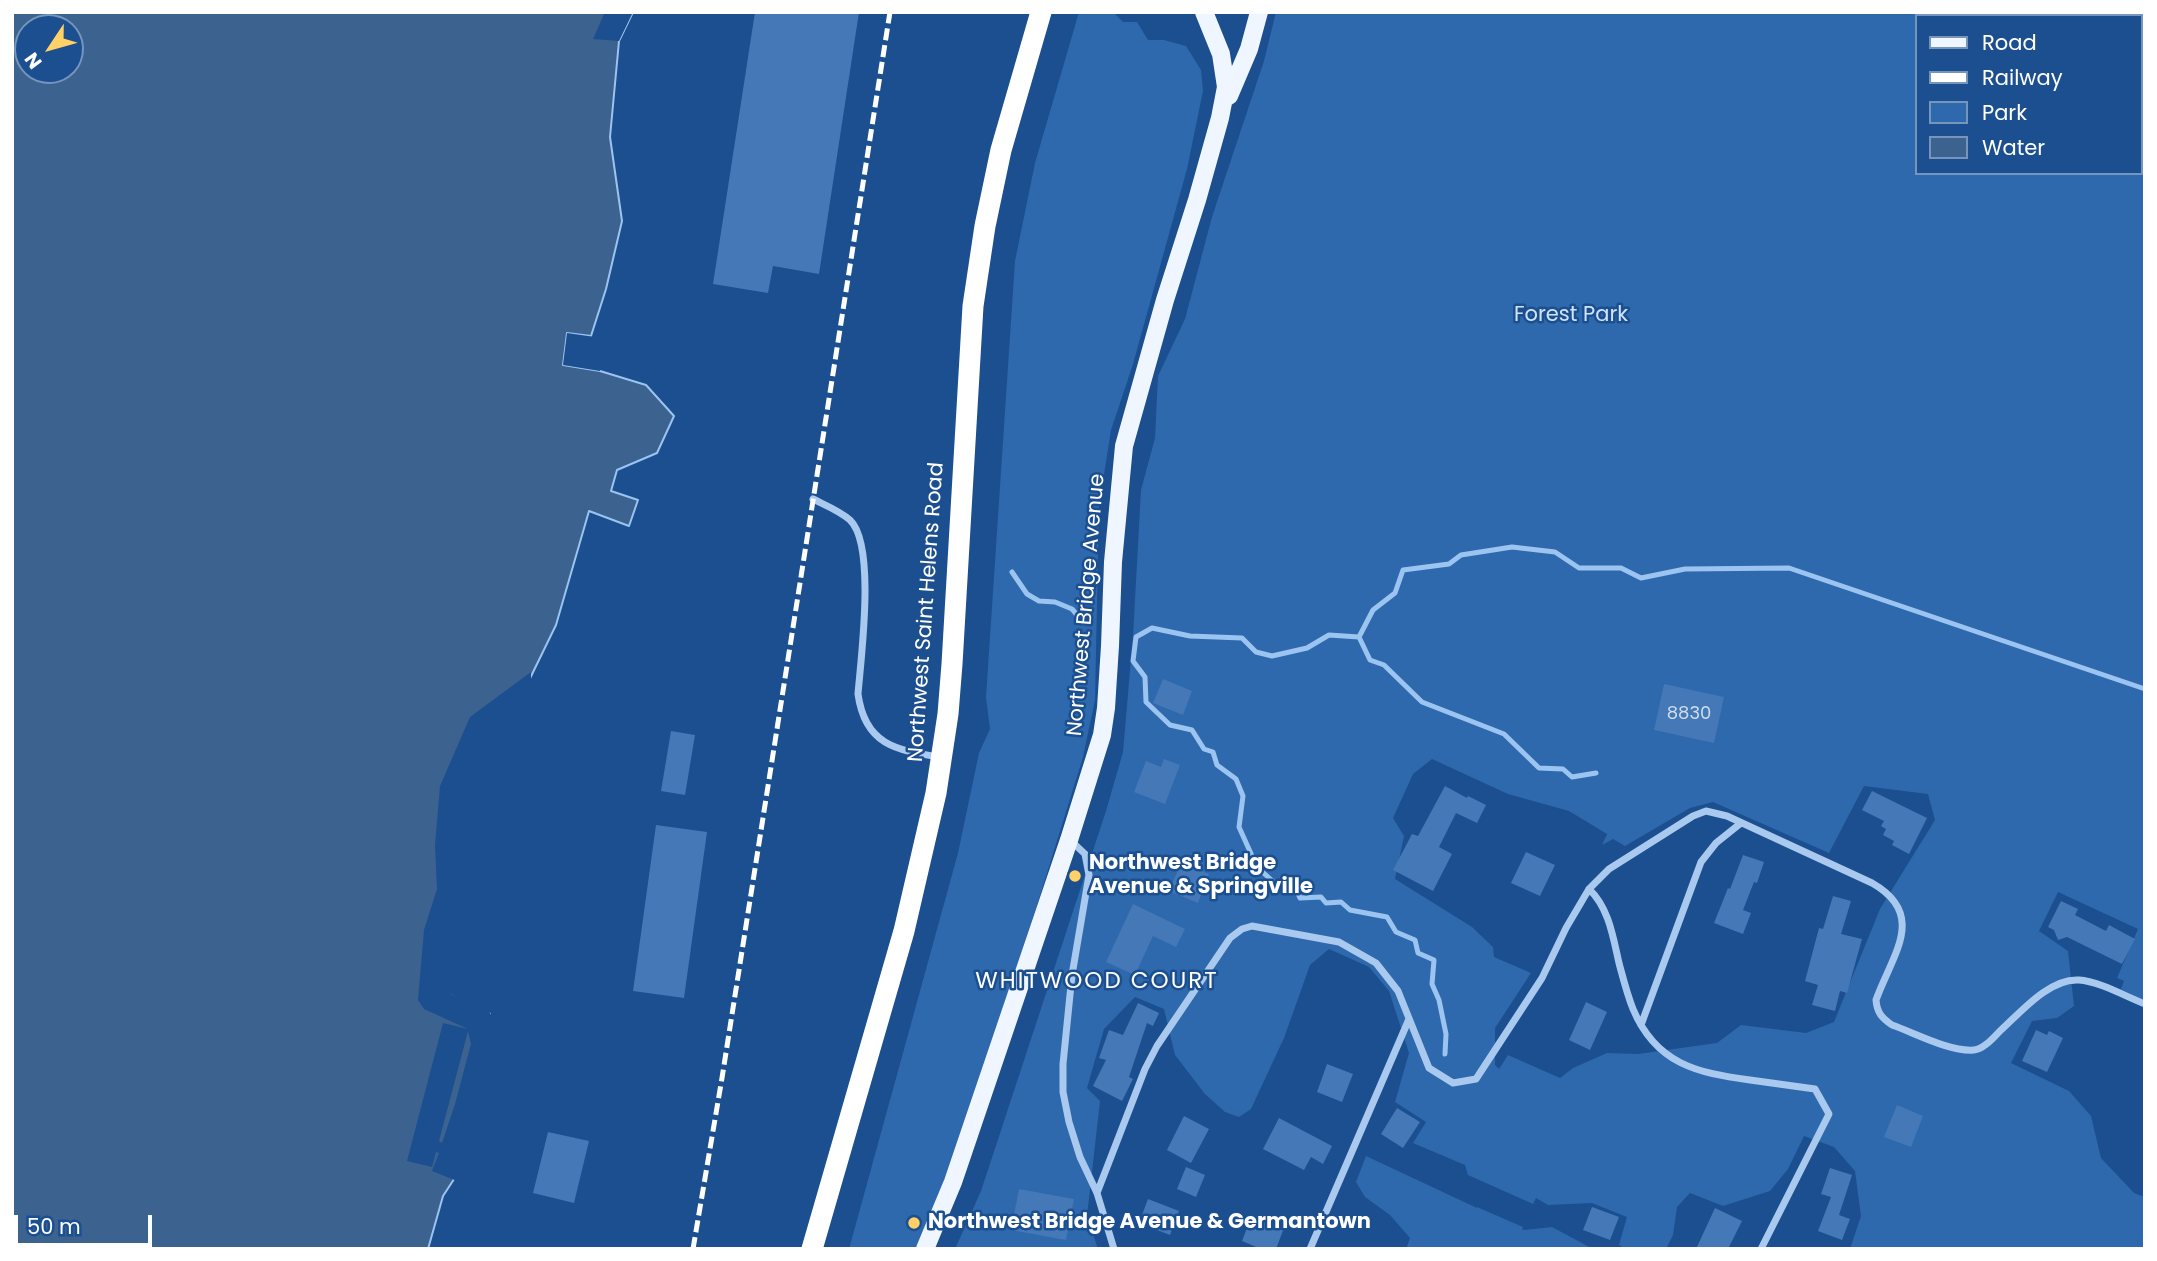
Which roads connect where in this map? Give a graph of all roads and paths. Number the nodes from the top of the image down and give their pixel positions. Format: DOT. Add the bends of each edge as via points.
graph roads {
  1 [pos="1041,12"];
  2 [pos="1204,12"];
  3 [pos="1258,12"];
  4 [pos="1220,118"];
  5 [pos="813,499"];
  6 [pos="942,757"];
  7 [pos="1741,823"];
  8 [pos="1069,840"];
  9 [pos="1589,889"];
  10 [pos="2145,1004"];
  11 [pos="1409,1019"];
  12 [pos="1641,1025"];
  13 [pos="1097,1193"];
  14 [pos="812,1249"];
  15 [pos="925,1249"];
  16 [pos="1114,1249"];
  17 [pos="1310,1249"];
  18 [pos="1761,1249"];
  1 -- 6 [label="highway, Northwest Saint Helens Road" via="1002,150 973,306 952,664"];
  2 -- 4 [label="main road, Northwest Bridge Avenue" via="1225,75"];
  3 -- 4 [label="main road, Northwest Bridge Avenue" via="1249,49"];
  4 -- 8 [label="main road, Northwest Bridge Avenue" via="1124,446 1106,708"];
  5 -- 6 [label="street" via="850,520 864,550 858,694 866,723 893,748"];
  6 -- 14 [label="highway, Northwest Saint Helens Road" via="904,931"];
  7 -- 9 [label="street" via="1706,811 1609,869"];
  7 -- 10 [label="street" via="1872,883 1897,903 1903,935 1876,1000 1877,1010 1892,1025 1957,1049 1978,1049 2043,992 2066,982 2079,980"];
  7 -- 12 [label="street" via="1701,862"];
  8 -- 13 [label="street" via="1085,854 1089,875 1072,975 1063,1092 1080,1157"];
  8 -- 15 [label="main road, Northwest Bridge Avenue" via="953,1182"];
  9 -- 11 [label="street" via="1542,978 1476,1079 1453,1083 1429,1068"];
  9 -- 12 [label="street" via="1608,917 1625,986"];
  11 -- 13 [label="street" via="1398,991 1376,963 1339,942 1252,926 1242,929 1230,938 1157,1046"];
  11 -- 17 [label="street"];
  12 -- 18 [label="street" via="1661,1050 1688,1067 1711,1075 1815,1089 1829,1114"];
  13 -- 16 [label="street"];
}
